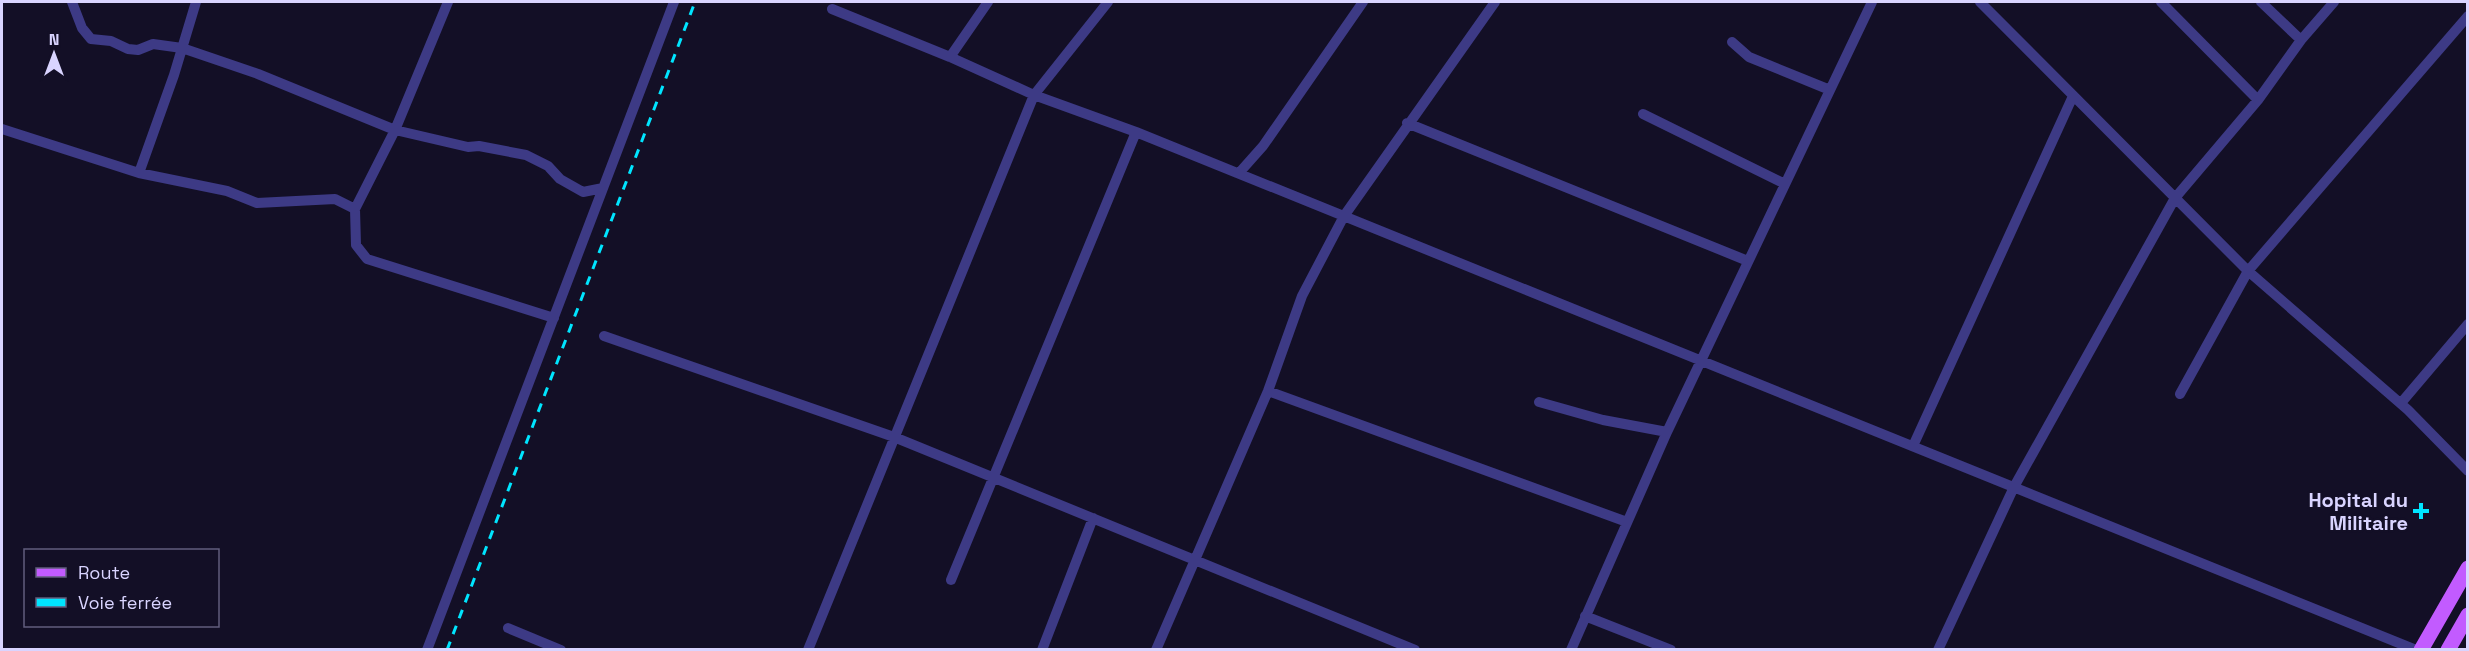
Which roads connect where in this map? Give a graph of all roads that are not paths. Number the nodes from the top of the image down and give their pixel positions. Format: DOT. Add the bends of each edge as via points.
graph roads {
  1 [pos="72,2"];
  2 [pos="196,2"];
  3 [pos="448,2"];
  4 [pos="674,2"];
  5 [pos="988,2"];
  6 [pos="1108,2"];
  7 [pos="1363,2"];
  8 [pos="1495,2"];
  9 [pos="1872,2"];
  10 [pos="1980,2"];
  11 [pos="2164,2"];
  12 [pos="2261,2"];
  13 [pos="2334,2"];
  14 [pos="832,9"];
  15 [pos="2468,16"];
  16 [pos="2301,40"];
  17 [pos="1732,42"];
  18 [pos="182,48"];
  19 [pos="950,57"];
  20 [pos="1830,90"];
  21 [pos="1034,95"];
  22 [pos="2073,96"];
  23 [pos="2258,100"];
  24 [pos="1643,114"];
  25 [pos="1407,123"];
  26 [pos="2,129"];
  27 [pos="395,130"];
  28 [pos="1136,132"];
  29 [pos="139,173"];
  30 [pos="1239,173"];
  31 [pos="1785,184"];
  32 [pos="603,188"];
  33 [pos="2175,198"];
  34 [pos="356,209"];
  35 [pos="1344,216"];
  36 [pos="1748,261"];
  37 [pos="2248,271"];
  38 [pos="554,318"];
  39 [pos="2468,324"];
  40 [pos="604,336"];
  41 [pos="1701,361"];
  42 [pos="1268,391"];
  43 [pos="2180,394"];
  44 [pos="1539,402"];
  45 [pos="2401,403"];
  46 [pos="1667,432"];
  47 [pos="894,437"];
  48 [pos="1913,446"];
  49 [pos="2468,471"];
  50 [pos="993,477"];
  51 [pos="2014,487"];
  52 [pos="1093,518"];
  53 [pos="1627,522"];
  54 [pos="1193,559"];
  55 [pos="2468,568"];
  56 [pos="951,580"];
  57 [pos="2468,615"];
  58 [pos="1585,616"];
  59 [pos="507,628"];
  60 [pos="427,650"];
  61 [pos="561,650"];
  62 [pos="808,650"];
  63 [pos="1042,650"];
  64 [pos="1156,650"];
  65 [pos="1415,650"];
  66 [pos="1571,650"];
  67 [pos="1671,650"];
  68 [pos="1938,650"];
  69 [pos="2416,650"];
  70 [pos="2421,650"];
  71 [pos="2448,650"];
  1 -- 18 [label="street" via="91,39 138,50 153,44"];
  2 -- 18 [label="street"];
  3 -- 27 [label="street"];
  4 -- 32 [label="street"];
  5 -- 19 [label="street"];
  6 -- 21 [label="street"];
  7 -- 30 [label="street" via="1263,146"];
  8 -- 25 [label="street"];
  9 -- 20 [label="street"];
  10 -- 22 [label="street"];
  11 -- 23 [label="street"];
  12 -- 16 [label="street"];
  13 -- 16 [label="street"];
  14 -- 19 [label="street"];
  15 -- 37 [label="street"];
  16 -- 23 [label="street"];
  17 -- 20 [label="street" via="1749,57"];
  18 -- 27 [label="street" via="258,74"];
  18 -- 29 [label="street"];
  19 -- 21 [label="street"];
  20 -- 31 [label="street"];
  21 -- 28 [label="street"];
  21 -- 47 [label="street"];
  22 -- 33 [label="street"];
  22 -- 48 [label="street"];
  23 -- 33 [label="street"];
  24 -- 31 [label="street"];
  25 -- 35 [label="street"];
  25 -- 36 [label="street"];
  26 -- 29 [label="street"];
  27 -- 32 [label="street" via="468,147 526,155 583,192"];
  27 -- 34 [label="street"];
  28 -- 30 [label="street"];
  28 -- 50 [label="street"];
  29 -- 34 [label="street" via="228,191 257,203 335,199"];
  30 -- 35 [label="street"];
  31 -- 36 [label="street"];
  32 -- 38 [label="street"];
  33 -- 37 [label="street"];
  33 -- 51 [label="street"];
  34 -- 38 [label="street" via="356,245 367,259"];
  35 -- 41 [label="street"];
  35 -- 42 [label="street" via="1302,296"];
  36 -- 41 [label="street"];
  37 -- 43 [label="street"];
  37 -- 45 [label="street"];
  38 -- 60 [label="street"];
  39 -- 45 [label="street"];
  40 -- 47 [label="street"];
  41 -- 46 [label="street"];
  41 -- 48 [label="street"];
  42 -- 53 [label="street"];
  42 -- 54 [label="street"];
  44 -- 46 [label="street"];
  45 -- 49 [label="street"];
  46 -- 53 [label="street"];
  47 -- 50 [label="street"];
  47 -- 62 [label="street"];
  48 -- 51 [label="street"];
  50 -- 52 [label="street"];
  50 -- 56 [label="street"];
  51 -- 68 [label="street"];
  51 -- 69 [label="street"];
  52 -- 54 [label="street"];
  52 -- 63 [label="street"];
  53 -- 58 [label="street"];
  54 -- 64 [label="street"];
  54 -- 65 [label="street"];
  55 -- 70 [label="main road"];
  57 -- 71 [label="main road"];
  58 -- 66 [label="street"];
  58 -- 67 [label="street"];
  59 -- 61 [label="street"];
}
